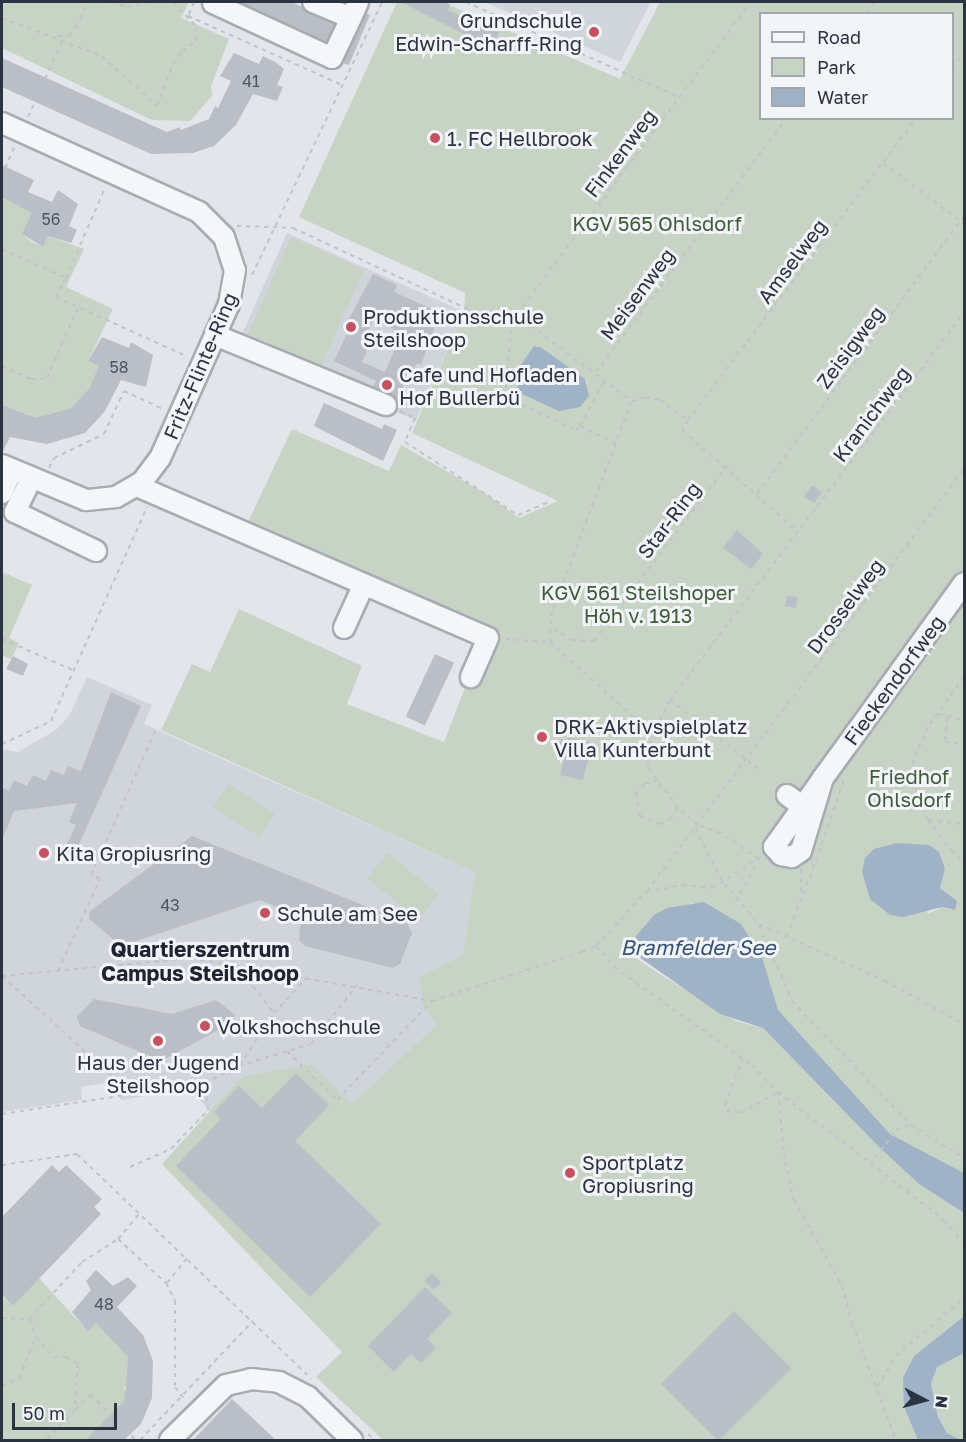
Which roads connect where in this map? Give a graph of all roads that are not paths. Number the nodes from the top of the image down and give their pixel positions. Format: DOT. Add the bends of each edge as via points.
graph roads {
  1 [pos="203,2"];
  2 [pos="314,2"];
  3 [pos="355,10"];
  4 [pos="2,123"];
  5 [pos="215,334"];
  6 [pos="386,405"];
  7 [pos="7,468"];
  8 [pos="36,481"];
  9 [pos="137,486"];
  10 [pos="2,493"];
  11 [pos="96,551"];
  12 [pos="964,583"];
  13 [pos="364,584"];
  14 [pos="344,628"];
  15 [pos="471,677"];
  16 [pos="816,779"];
  17 [pos="359,1436"];
  18 [pos="170,1440"];
  1 -- 3 [label="street" via="332,58"];
  2 -- 3 [label="street"];
  4 -- 5 [label="street, Fritz-Flinte-Ring" via="199,212 216,225 231,249 235,277 232,298"];
  5 -- 6 [label="street"];
  5 -- 9 [label="street, Fritz-Flinte-Ring" via="156,465"];
  7 -- 8 [label="street, Fritz-Flinte-Ring"];
  7 -- 10 [label="street"];
  8 -- 9 [label="street, Fritz-Flinte-Ring" via="72,497 94,500 116,497"];
  8 -- 11 [label="street" via="15,512"];
  9 -- 13 [label="street"];
  12 -- 16 [label="street, Fieckendorfweg"];
  13 -- 14 [label="street"];
  13 -- 15 [label="street" via="488,638"];
  16 -- 16 [label="street, Fieckendorfweg" via="795,801 767,853 788,858 801,851"];
  17 -- 18 [label="street" via="308,1397 279,1382 251,1379 226,1385"];
}
